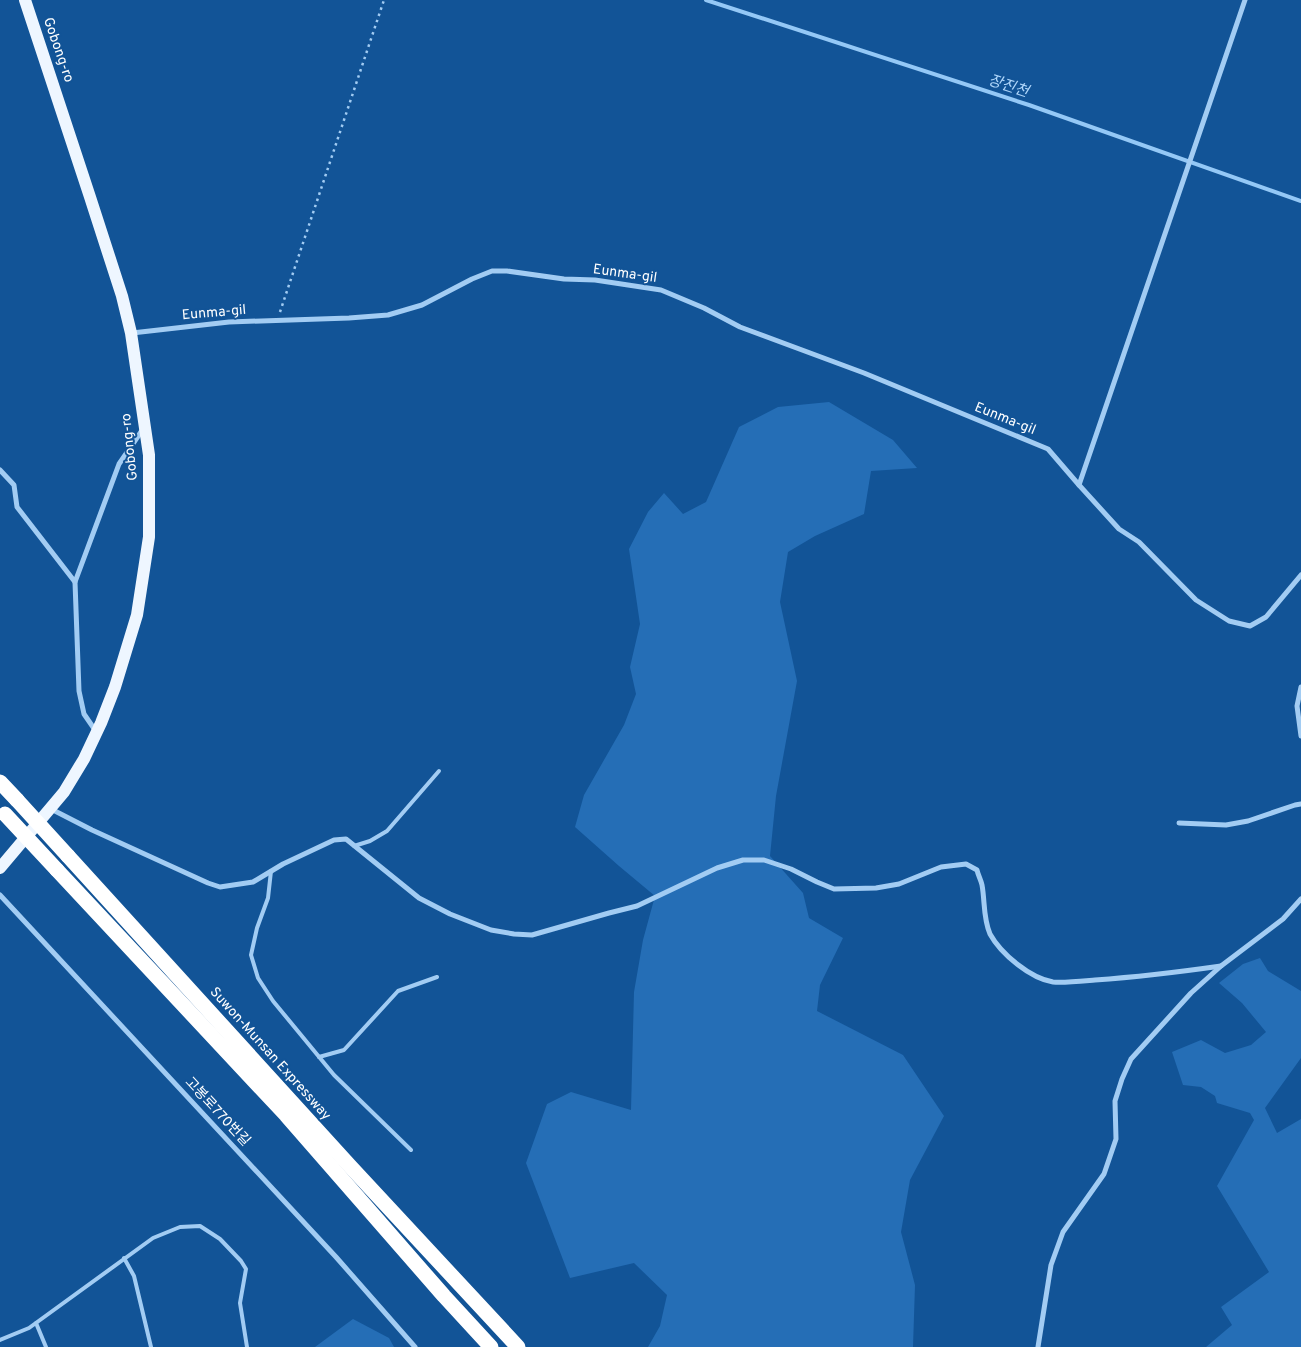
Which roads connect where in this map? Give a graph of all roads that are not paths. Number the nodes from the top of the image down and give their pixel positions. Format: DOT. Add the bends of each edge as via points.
graph roads {
  1 [pos="25,0"];
  2 [pos="1245,0"];
  3 [pos="131,332"];
  4 [pos="144,426"];
  5 [pos="0,470"];
  6 [pos="1080,485"];
  7 [pos="1301,574"];
  8 [pos="74,582"];
  9 [pos="1301,686"];
  10 [pos="97,732"];
  11 [pos="1301,736"];
  12 [pos="440,771"];
  13 [pos="0,782"];
  14 [pos="1301,804"];
  15 [pos="49,808"];
  16 [pos="2,812"];
  17 [pos="1179,823"];
  18 [pos="354,846"];
  19 [pos="0,868"];
  20 [pos="271,871"];
  21 [pos="0,895"];
  22 [pos="1301,899"];
  23 [pos="1221,966"];
  24 [pos="437,977"];
  25 [pos="319,1057"];
  26 [pos="411,1150"];
  27 [pos="124,1258"];
  28 [pos="36,1323"];
  29 [pos="0,1340"];
  30 [pos="46,1347"];
  31 [pos="151,1347"];
  32 [pos="247,1347"];
  33 [pos="415,1347"];
  34 [pos="491,1347"];
  35 [pos="518,1347"];
  36 [pos="1038,1347"];
  1 -- 3 [label="main road, Gobong-ro"];
  2 -- 6 [label="street"];
  3 -- 4 [label="main road, Gobong-ro"];
  3 -- 6 [label="street, Eunma-gil" via="229,322 388,315 422,305 492,271 595,280 661,290 740,327 864,373 1048,449"];
  4 -- 8 [label="street" via="119,464"];
  4 -- 10 [label="main road, Gobong-ro" via="149,455 150,537 137,615"];
  5 -- 8 [label="street" via="14,485 17,507"];
  6 -- 7 [label="street, Eunma-gil" via="1119,529 1139,542 1196,600 1229,621 1250,626 1266,617"];
  8 -- 10 [label="street" via="79,691 84,714"];
  9 -- 11 [label="street" via="1297,706"];
  10 -- 15 [label="main road, Gobong-ro" via="69,783"];
  12 -- 18 [label="lane" via="387,831"];
  13 -- 35 [label="highway, Suwon-Munsan Expressway, bridge"];
  14 -- 17 [label="street" via="1226,825"];
  15 -- 19 [label="main road, Gobong-ro"];
  15 -- 20 [label="street" via="208,883 220,886 253,882"];
  16 -- 34 [label="highway, Suwon-Munsan Expressway, bridge" via="286,1115"];
  18 -- 20 [label="street" via="346,839 334,840"];
  18 -- 23 [label="street" via="419,898 491,930 514,934 532,934 637,906 717,868 744,860 764,860 834,889 891,886 941,867 966,864 977,870 982,884 984,916 990,934 1021,968 1052,982 1124,978"];
  20 -- 25 [label="lane" via="268,898 251,955 258,978 272,1001"];
  21 -- 33 [label="street, 고봉로770번길" via="329,1249"];
  22 -- 23 [label="street" via="1283,919"];
  23 -- 36 [label="street" via="1191,993 1131,1059 1115,1102 1116,1139 1104,1174 1063,1232 1051,1265"];
  24 -- 25 [label="lane" via="398,991 344,1050"];
  25 -- 26 [label="lane"];
  27 -- 28 [label="lane"];
  27 -- 31 [label="lane" via="134,1276"];
  27 -- 32 [label="lane" via="153,1238 180,1226 200,1226 220,1240 246,1269 240,1303"];
  28 -- 29 [label="lane"];
  28 -- 30 [label="lane"];
}
